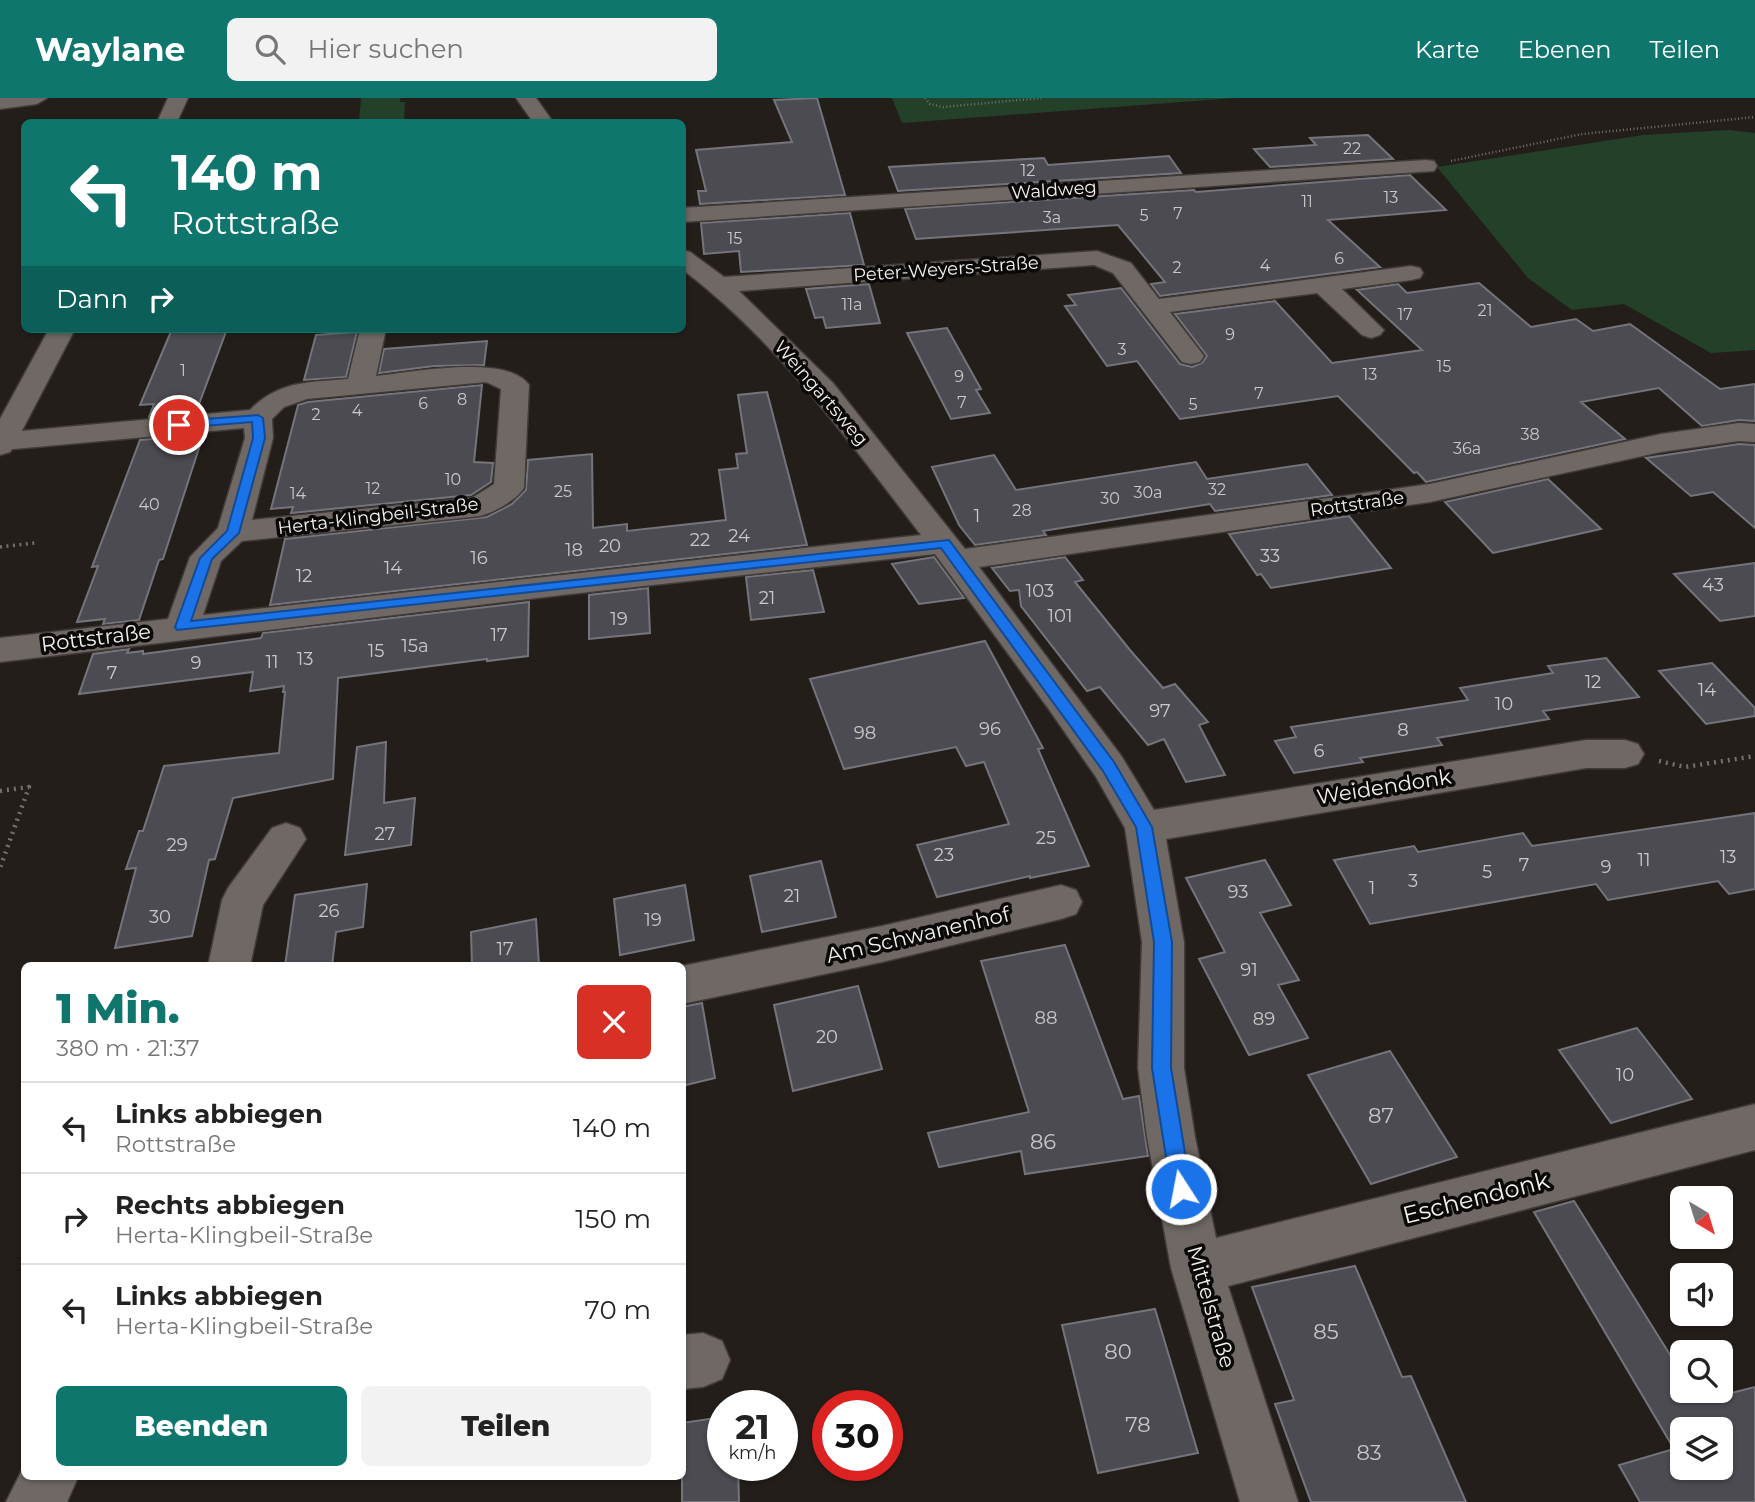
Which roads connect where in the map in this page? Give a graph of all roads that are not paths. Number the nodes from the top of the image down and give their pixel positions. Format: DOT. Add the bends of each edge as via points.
graph roads {
  1 [pos="37,98"];
  2 [pos="178,98"];
  3 [pos="526,98"];
  4 [pos="0,103"];
  5 [pos="168,119"];
  6 [pos="541,119"];
  7 [pos="1426,166"];
  8 [pos="686,215"];
  9 [pos="686,260"];
  10 [pos="1411,273"];
  11 [pos="719,285"];
  12 [pos="1323,285"];
  13 [pos="1153,307"];
  14 [pos="1371,330"];
  15 [pos="60,333"];
  16 [pos="372,333"];
  17 [pos="1191,356"];
  18 [pos="360,386"];
  19 [pos="258,418"];
  20 [pos="1755,433"];
  21 [pos="1,444"];
  22 [pos="233,533"];
  23 [pos="950,551"];
  24 [pos="182,627"];
  25 [pos="0,650"];
  26 [pos="1625,754"];
  27 [pos="1144,827"];
  28 [pos="286,839"];
  29 [pos="1061,902"];
  30 [pos="230,962"];
  31 [pos="686,984"];
  32 [pos="1755,1127"];
  33 [pos="1197,1268"];
  34 [pos="48,1480"];
  35 [pos="35,1502"];
  36 [pos="1269,1502"];
  1 -- 4 [label="street"];
  2 -- 5 [label="street"];
  3 -- 6 [label="street"];
  7 -- 8 [label="street, Waldweg"];
  9 -- 11 [label="street, Weingartsweg"];
  10 -- 12 [label="street"];
  11 -- 13 [label="street, Peter-Weyers-Straße" via="1097,258 1122,268"];
  11 -- 23 [label="street, Weingartsweg" via="824,389"];
  12 -- 13 [label="street"];
  12 -- 14 [label="street"];
  13 -- 17 [label="street, Peter-Weyers-Straße"];
  15 -- 21 [label="street"];
  16 -- 18 [label="street"];
  18 -- 19 [label="street, Herta-Klingbeil-Straße" via="303,391 274,401"];
  18 -- 22 [label="street, Herta-Klingbeil-Straße" via="489,374 515,385 509,488 480,507"];
  19 -- 21 [label="street"];
  19 -- 22 [label="street" via="259,438"];
  20 -- 23 [label="street, Rottstraße" via="1661,443 1430,493"];
  22 -- 24 [label="street" via="206,558"];
  23 -- 24 [label="street, Rottstraße"];
  23 -- 27 [label="street, Mittelstraße" via="1109,766"];
  24 -- 25 [label="street, Rottstraße"];
  26 -- 27 [label="street, Weidendonk" via="1586,754"];
  27 -- 33 [label="street, Mittelstraße" via="1163,942 1161,1068"];
  28 -- 30 [label="street" via="243,900"];
  29 -- 31 [label="street, Am Schwanenhof"];
  32 -- 33 [label="street, Eschendonk"];
  33 -- 36 [label="street, Mittelstraße"];
  34 -- 35 [label="street"];
}
